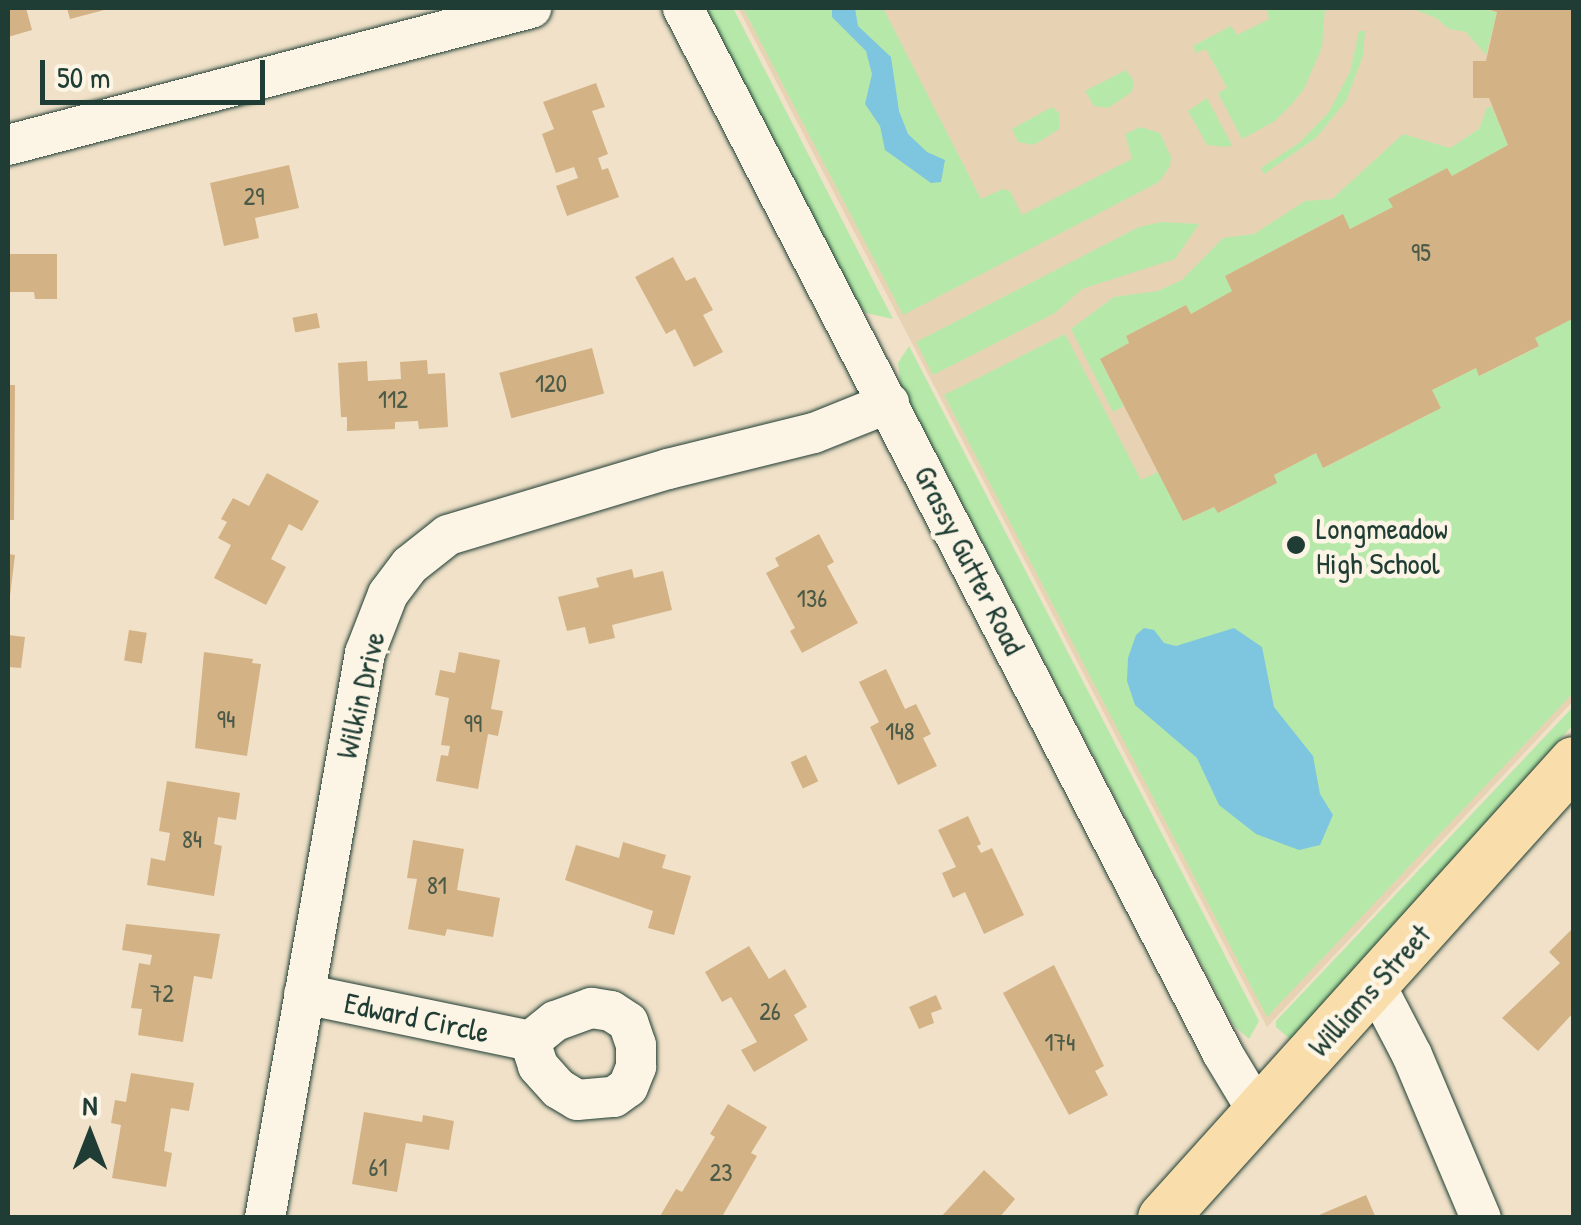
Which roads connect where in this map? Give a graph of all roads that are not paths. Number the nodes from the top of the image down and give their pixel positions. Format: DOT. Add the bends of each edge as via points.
graph roads {
  1 [pos="531,8"];
  2 [pos="683,8"];
  3 [pos="8,145"];
  4 [pos="888,403"];
  5 [pos="1574,762"];
  6 [pos="1374,984"];
  7 [pos="304,994"];
  8 [pos="530,1040"];
  9 [pos="1258,1112"];
  10 [pos="265,1218"];
  11 [pos="1163,1218"];
  12 [pos="1481,1218"];
  1 -- 3 [label="street"];
  2 -- 4 [label="street, Grassy Gutter Road"];
  4 -- 7 [label="street, Wilkin Drive" via="814,433 448,536 410,565 388,594 365,653"];
  4 -- 9 [label="street, Grassy Gutter Road"];
  5 -- 6 [label="main road, Williams Street"];
  6 -- 9 [label="main road, Williams Street"];
  6 -- 12 [label="street" via="1412,1055"];
  7 -- 8 [label="street, Edward Circle"];
  7 -- 10 [label="street, Wilkin Drive"];
  9 -- 11 [label="main road, Williams Street"];
}
